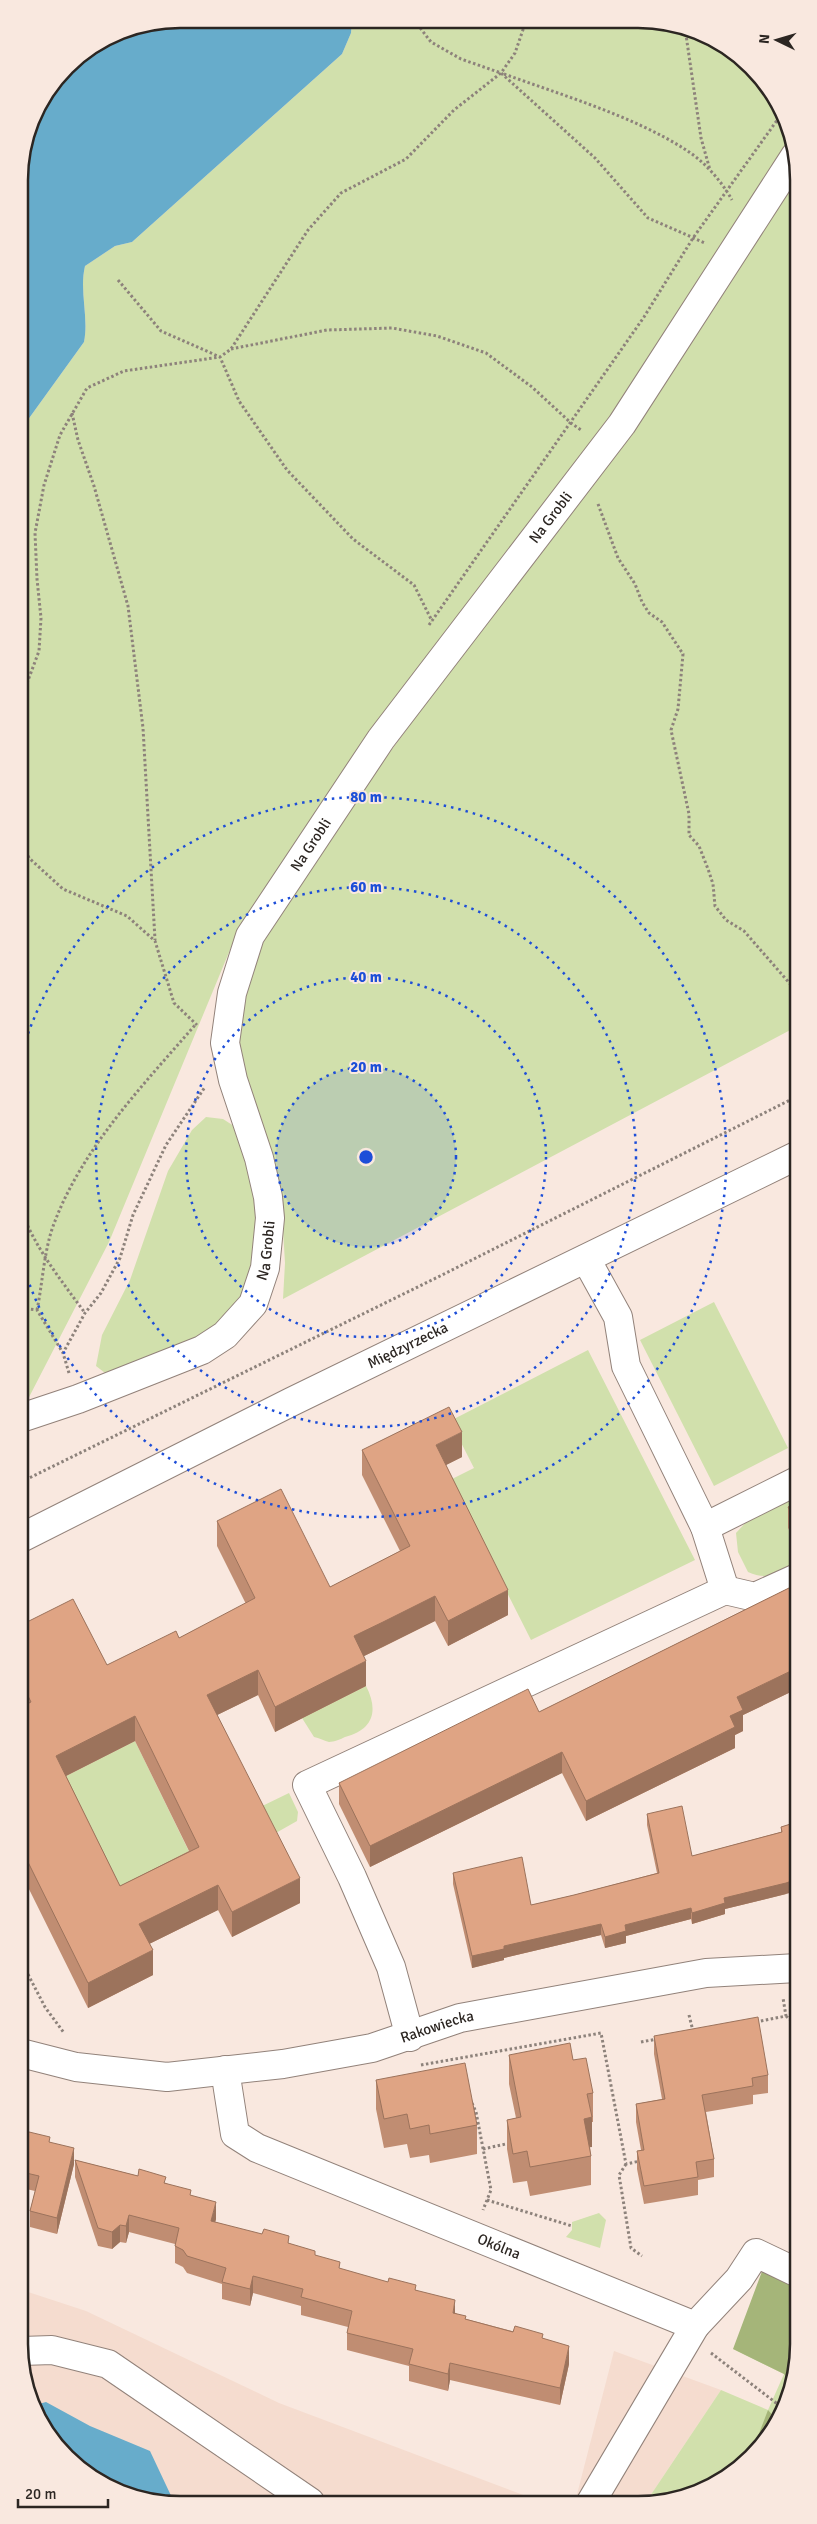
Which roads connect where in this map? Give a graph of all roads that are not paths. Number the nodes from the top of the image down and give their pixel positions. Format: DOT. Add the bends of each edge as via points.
graph roads {
  1 [pos="789,166"];
  2 [pos="790,1159"];
  3 [pos="586,1259"];
  4 [pos="28,1416"];
  5 [pos="789,1485"];
  6 [pos="706,1527"];
  7 [pos="28,1534"];
  8 [pos="789,1581"];
  9 [pos="724,1590"];
  10 [pos="789,1969"];
  11 [pos="410,2037"];
  12 [pos="28,2055"];
  13 [pos="225,2070"];
  14 [pos="789,2269"];
  15 [pos="695,2326"];
  16 [pos="28,2351"];
  17 [pos="301,2496"];
  18 [pos="595,2496"];
  1 -- 4 [label="street, Na Grobli" via="622,424 381,739 250,936 232,992 225,1043 268,1197 267,1253 259,1291 252,1304 225,1335 202,1350 78,1400"];
  2 -- 3 [label="street, Międzyrzecka"];
  3 -- 6 [label="street" via="618,1316 626,1366"];
  3 -- 7 [label="street, Międzyrzecka"];
  5 -- 6 [label="street"];
  6 -- 9 [label="street"];
  8 -- 9 [label="street" via="755,1597"];
  9 -- 11 [label="street" via="307,1785 391,1967"];
  10 -- 11 [label="street, Rakowiecka" via="706,1974 634,1986 460,2018"];
  11 -- 13 [label="street, Rakowiecka" via="372,2048 283,2064"];
  12 -- 13 [label="street, Rakowiecka" via="76,2067 167,2077"];
  13 -- 15 [label="street, Okólna" via="235,2134 256,2148"];
  14 -- 15 [label="street" via="756,2253 739,2279"];
  15 -- 18 [label="street"];
  16 -- 17 [label="street" via="52,2350 108,2364"];
}
